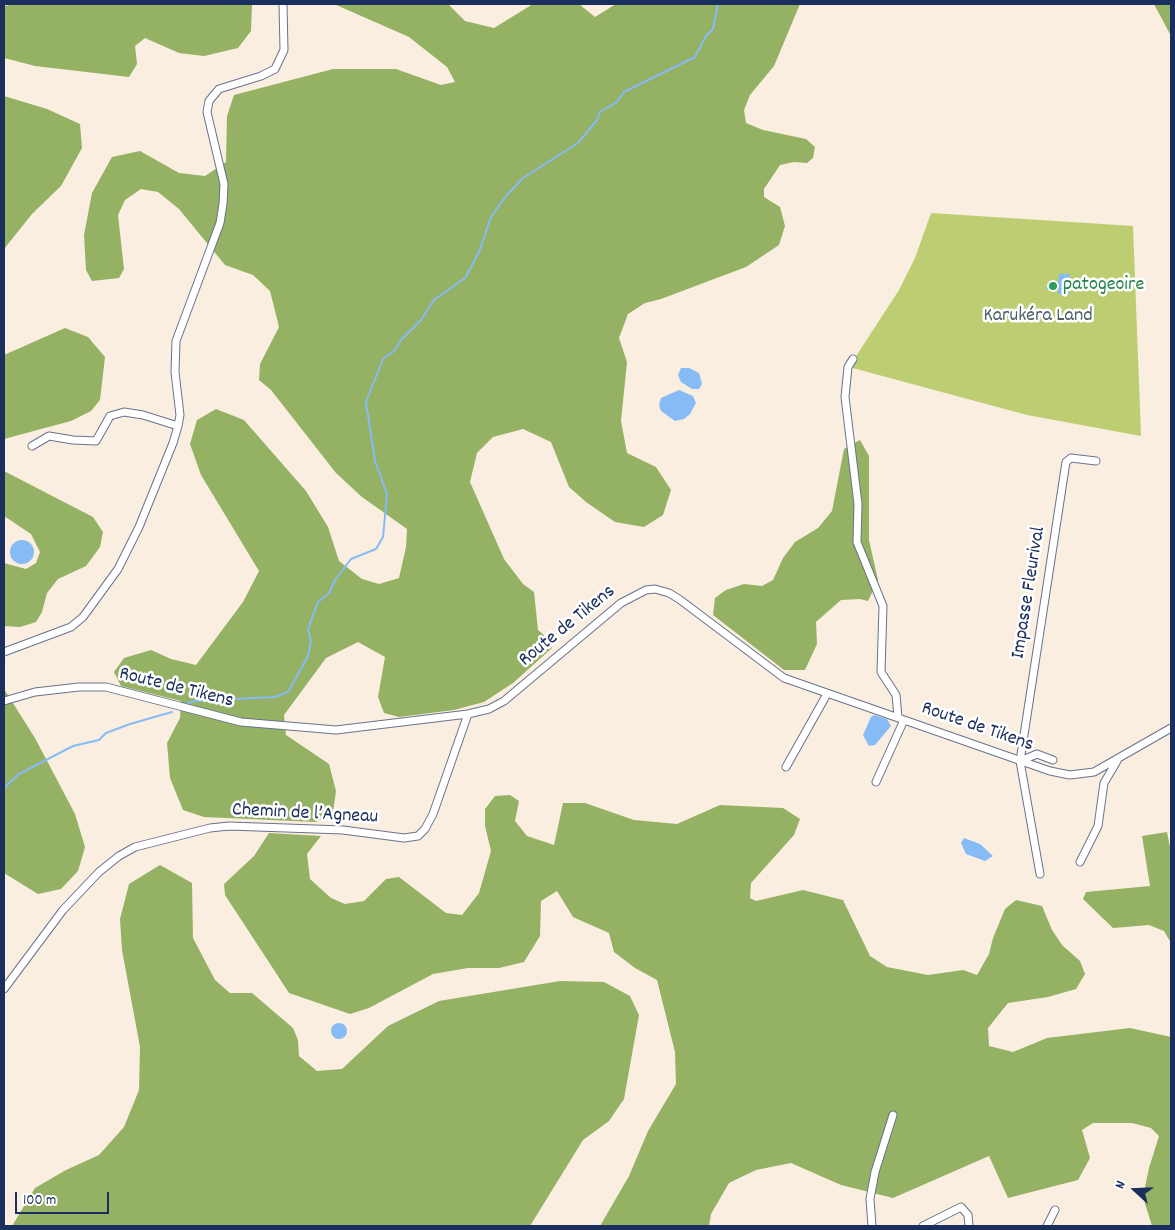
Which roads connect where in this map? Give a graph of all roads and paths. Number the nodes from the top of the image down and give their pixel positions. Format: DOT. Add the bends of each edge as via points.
graph roads {
  1 [pos="283,4"];
  2 [pos="853,359"];
  3 [pos="178,426"];
  4 [pos="32,446"];
  5 [pos="1096,461"];
  6 [pos="4,652"];
  7 [pos="827,694"];
  8 [pos="4,701"];
  9 [pos="468,714"];
  10 [pos="901,719"];
  11 [pos="1171,728"];
  12 [pos="1118,759"];
  13 [pos="1053,760"];
  14 [pos="1020,761"];
  15 [pos="786,767"];
  16 [pos="876,782"];
  17 [pos="1080,862"];
  18 [pos="1040,874"];
  19 [pos="4,989"];
  20 [pos="892,1115"];
  21 [pos="1055,1210"];
  22 [pos="872,1226"];
  23 [pos="923,1226"];
  24 [pos="969,1226"];
  25 [pos="1047,1226"];
  1 -- 3 [label="street" via="284,50 275,69 219,89 209,101 207,112 224,184 223,204 220,223 176,341"];
  2 -- 10 [label="street" via="848,367 845,397 858,504 857,542 883,606 881,672 896,695"];
  3 -- 4 [label="street" via="124,412 110,416 96,441 49,436"];
  3 -- 6 [label="street" via="140,527 118,569 93,606 71,627"];
  5 -- 14 [label="street, Impasse Fleurival" via="1071,458 1066,462"];
  7 -- 9 [label="street, Route de Tikens" via="778,675 669,592 655,589 631,597 608,612 504,701"];
  7 -- 10 [label="street, Route de Tikens"];
  7 -- 15 [label="street"];
  8 -- 9 [label="street, Route de Tikens" via="35,692 106,687 241,722 336,730"];
  9 -- 19 [label="street, Chemin de l’Agneau" via="433,814 418,836 404,838 344,830 229,826 135,847 99,872 63,910"];
  10 -- 14 [label="street, Route de Tikens"];
  10 -- 16 [label="street"];
  11 -- 12 [label="street, Route de Tikens"];
  12 -- 14 [label="street, Route de Tikens" via="1084,775 1050,771"];
  12 -- 17 [label="street" via="1104,783 1098,826"];
  13 -- 14 [label="street" via="1037,754"];
  14 -- 18 [label="street, Impasse Fleurival"];
  20 -- 22 [label="street" via="870,1199"];
  21 -- 25 [label="street"];
  23 -- 24 [label="street" via="961,1207 968,1215"];
}
